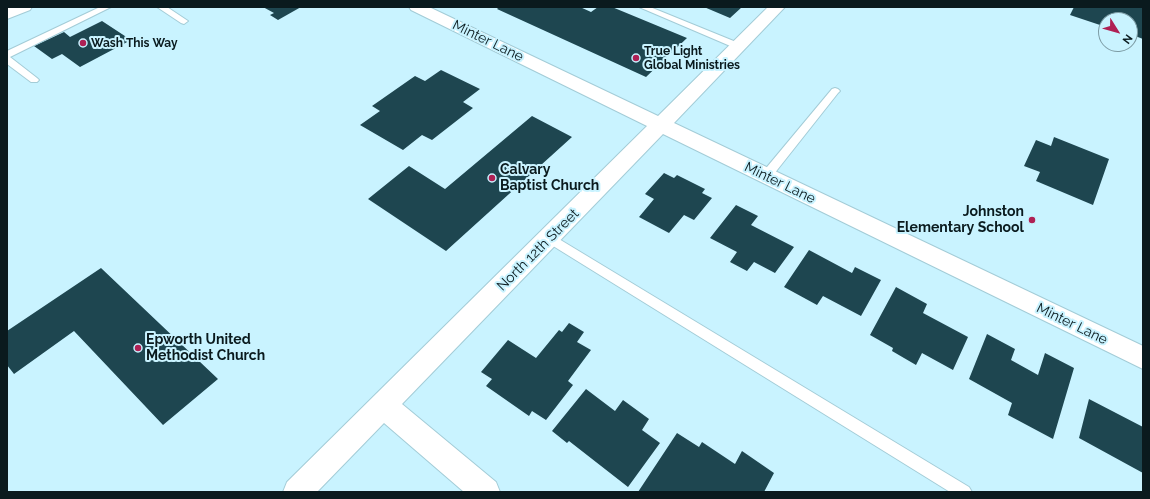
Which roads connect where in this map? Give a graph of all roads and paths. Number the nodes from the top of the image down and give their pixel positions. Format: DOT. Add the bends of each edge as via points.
graph roads {
  1 [pos="24,7"];
  2 [pos="107,7"];
  3 [pos="161,7"];
  4 [pos="417,7"];
  5 [pos="643,7"];
  6 [pos="777,7"];
  7 [pos="7,14"];
  8 [pos="184,21"];
  9 [pos="738,46"];
  10 [pos="7,55"];
  11 [pos="7,59"];
  12 [pos="34,80"];
  13 [pos="835,90"];
  14 [pos="662,125"];
  15 [pos="766,176"];
  16 [pos="549,238"];
  17 [pos="1143,358"];
  18 [pos="384,405"];
  19 [pos="297,492"];
  20 [pos="486,492"];
  21 [pos="964,492"];
  1 -- 7 [label="street"];
  2 -- 10 [label="lane"];
  3 -- 8 [label="lane"];
  4 -- 14 [label="street, Minter Lane"];
  5 -- 9 [label="lane"];
  6 -- 9 [label="street, North 12th Street"];
  9 -- 14 [label="street, North 12th Street"];
  11 -- 12 [label="lane"];
  13 -- 15 [label="lane"];
  14 -- 15 [label="street, Minter Lane"];
  14 -- 16 [label="street, North 12th Street"];
  15 -- 17 [label="street, Minter Lane"];
  16 -- 18 [label="street, North 12th Street"];
  16 -- 21 [label="lane"];
  18 -- 19 [label="street, North 12th Street"];
  18 -- 20 [label="street"];
}
